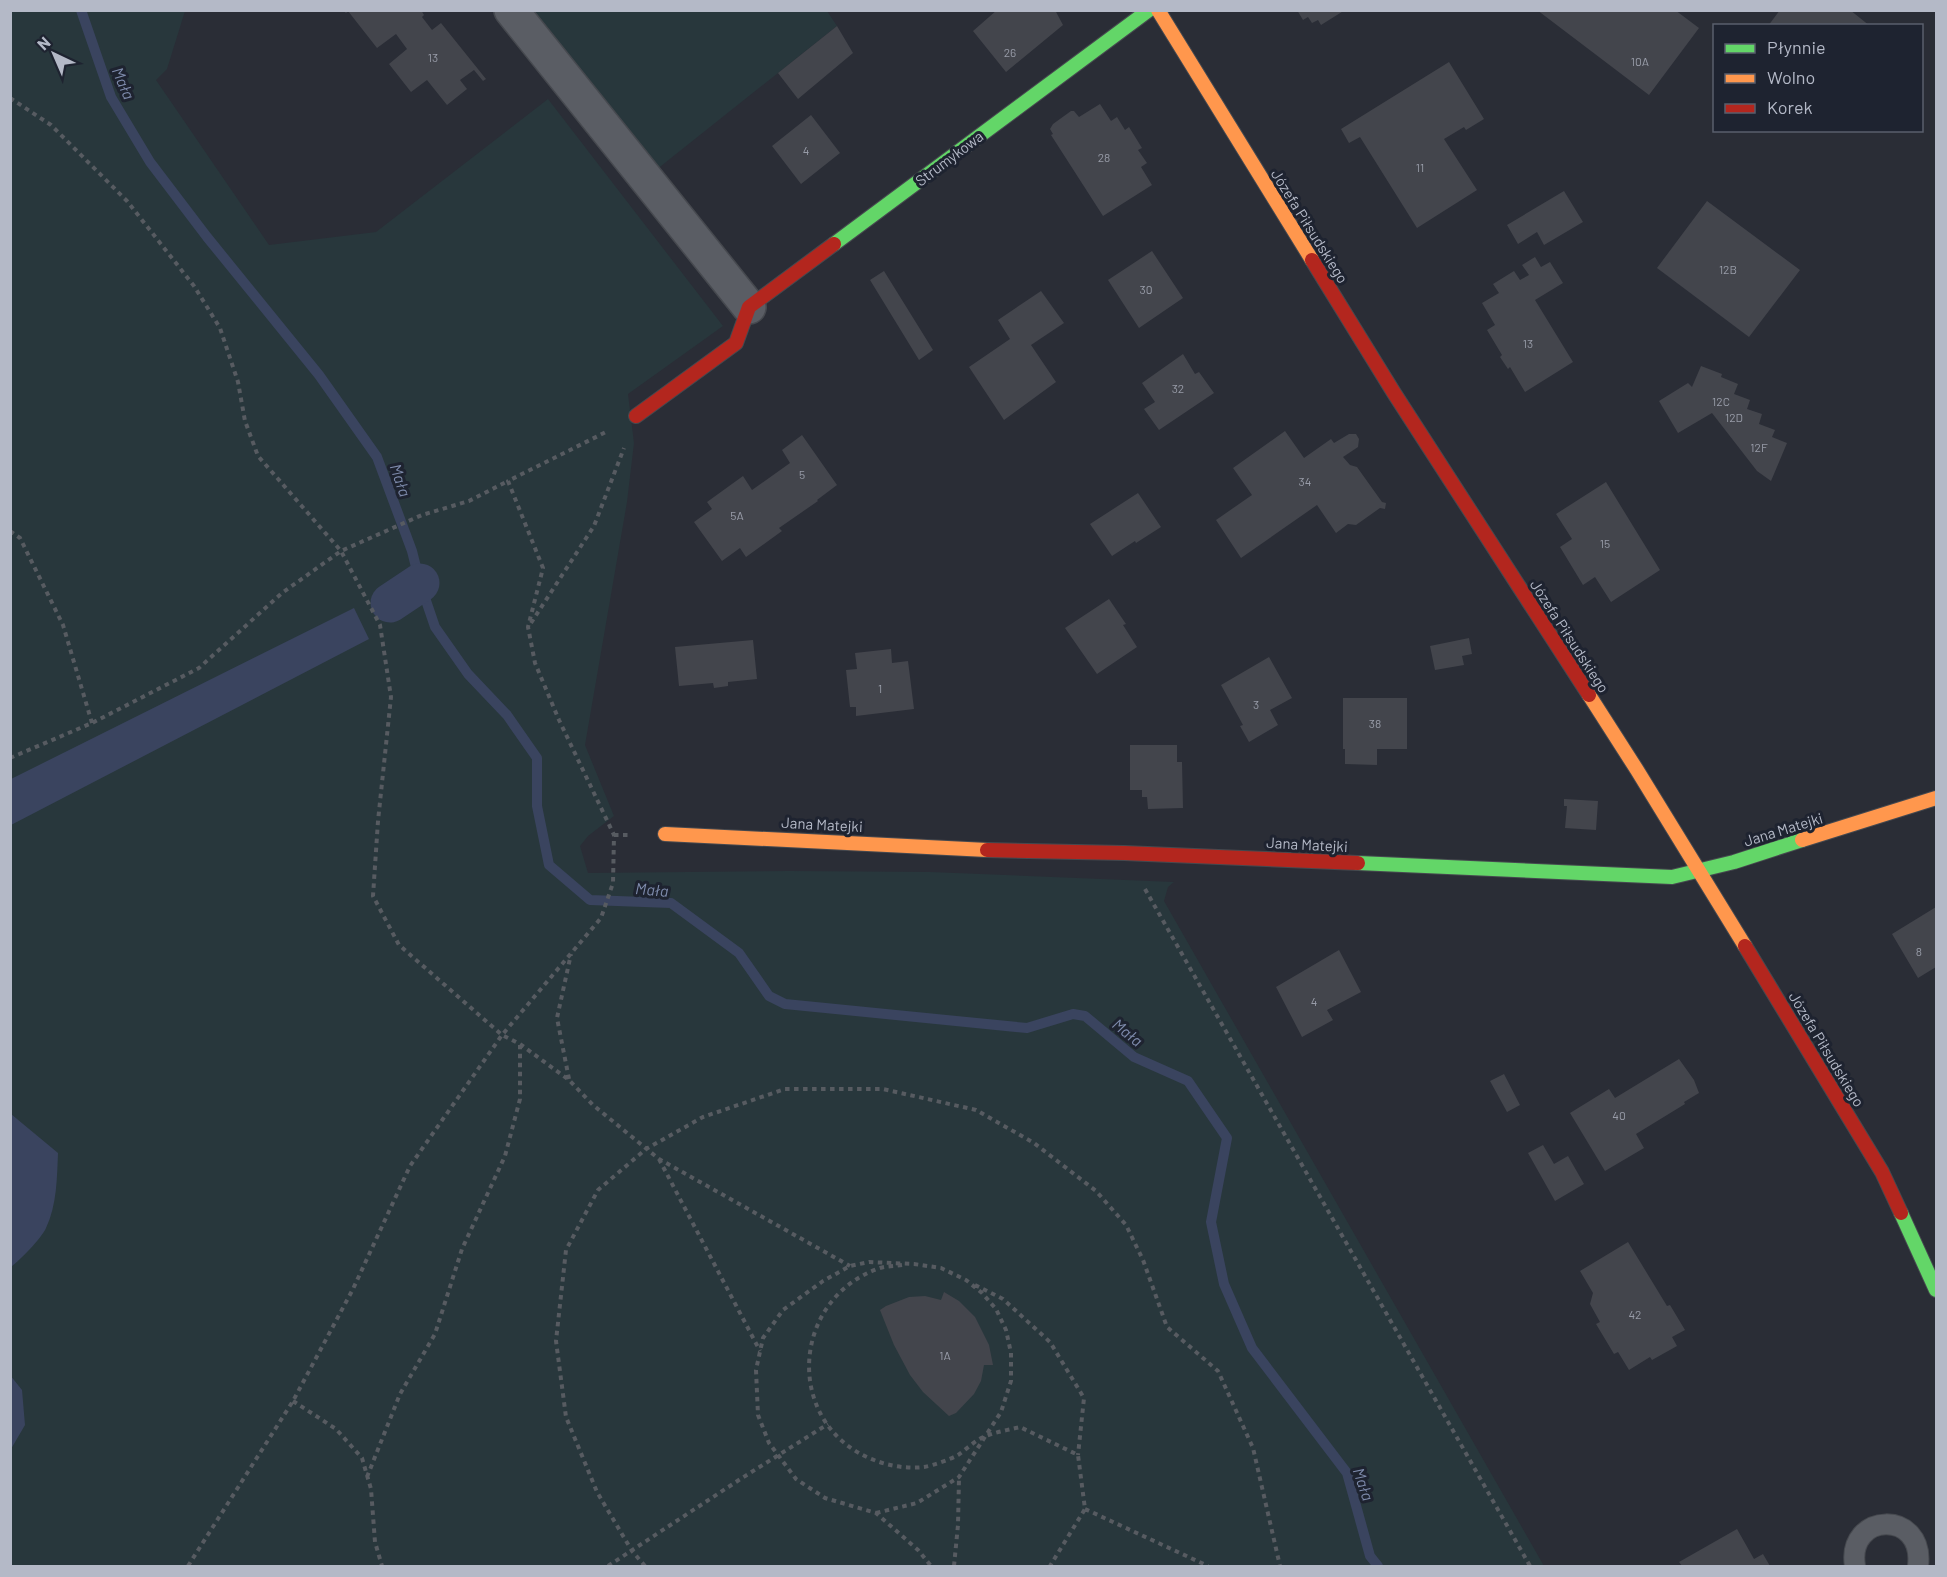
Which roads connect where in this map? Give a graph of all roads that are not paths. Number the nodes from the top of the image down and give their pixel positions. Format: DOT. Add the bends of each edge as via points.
graph roads {
  1 [pos="511,10"];
  2 [pos="1149,10"];
  3 [pos="1158,10"];
  4 [pos="749,307"];
  5 [pos="636,416"];
  6 [pos="1936,798"];
  7 [pos="665,834"];
  8 [pos="1699,871"];
  9 [pos="1936,1290"];
  10 [pos="1855,1566"];
  11 [pos="1918,1566"];
  1 -- 4 [label="street"];
  2 -- 4 [label="street, Strumykowa"];
  3 -- 8 [label="street, Józefa Piłsudskiego" via="1394,393"];
  4 -- 5 [label="street" via="736,343"];
  6 -- 8 [label="street, Jana Matejki"];
  7 -- 8 [label="street, Jana Matejki" via="1672,877"];
  8 -- 9 [label="street, Józefa Piłsudskiego" via="1882,1172"];
  10 -- 11 [label="lane" via="1854,1554 1860,1537 1868,1529 1889,1524 1909,1532 1916,1541"];
}
